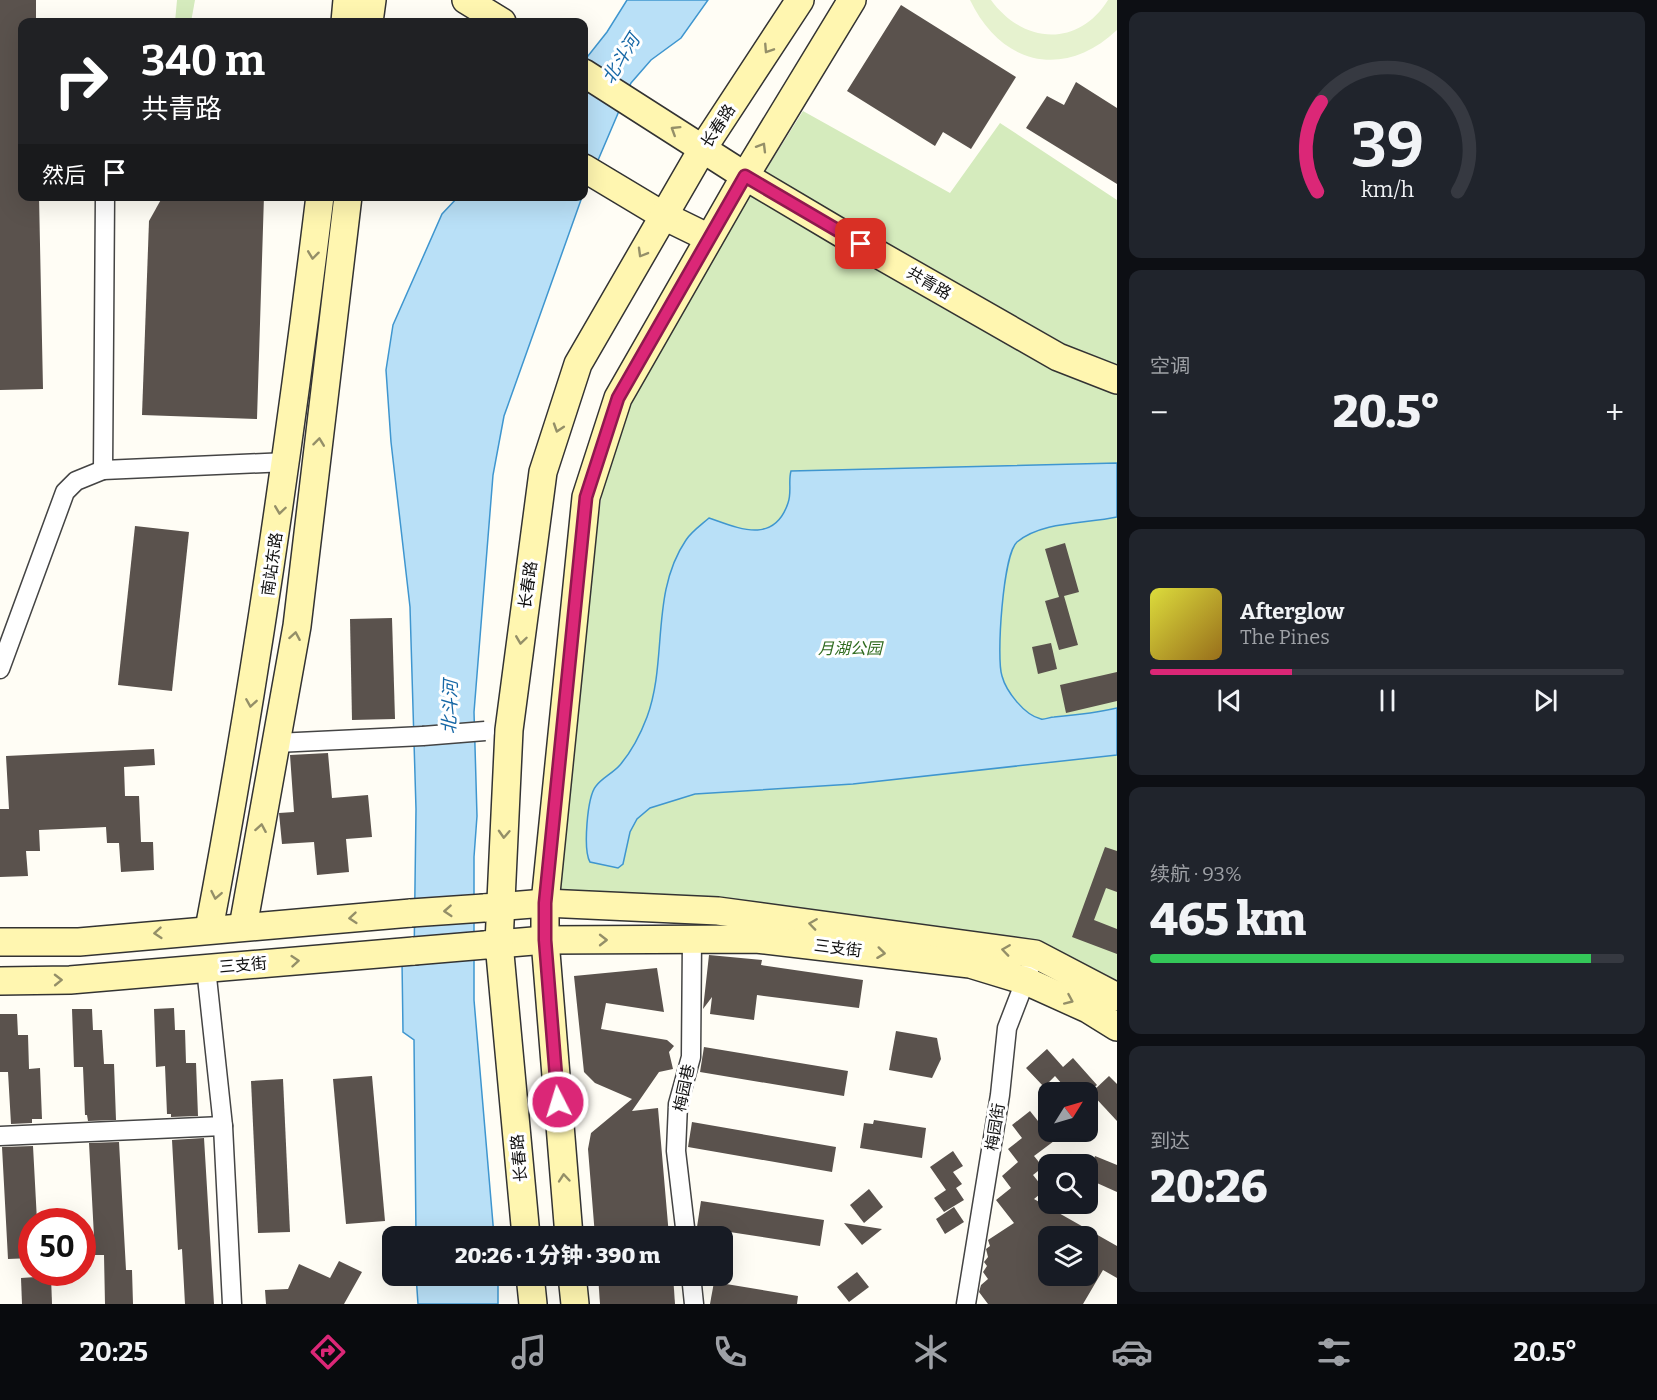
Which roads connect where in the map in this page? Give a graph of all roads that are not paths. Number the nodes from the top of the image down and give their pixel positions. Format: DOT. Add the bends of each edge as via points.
graph roads {
  1 [pos="347,0"];
  2 [pos="372,0"];
  3 [pos="466,0"];
  4 [pos="800,0"];
  5 [pos="852,0"];
  6 [pos="345,18"];
  7 [pos="370,18"];
  8 [pos="495,18"];
  9 [pos="588,76"];
  10 [pos="703,148"];
  11 [pos="588,170"];
  12 [pos="745,176"];
  13 [pos="105,201"];
  14 [pos="319,201"];
  15 [pos="347,201"];
  16 [pos="664,216"];
  17 [pos="709,238"];
  18 [pos="1117,380"];
  19 [pos="287,462"];
  20 [pos="103,470"];
  21 [pos="0,669"];
  22 [pos="497,731"];
  23 [pos="276,743"];
  24 [pos="545,903"];
  25 [pos="492,908"];
  26 [pos="243,927"];
  27 [pos="209,929"];
  28 [pos="692,939"];
  29 [pos="545,940"];
  30 [pos="0,942"];
  31 [pos="492,944"];
  32 [pos="1035,954"];
  33 [pos="206,968"];
  34 [pos="0,981"];
  35 [pos="1026,981"];
  36 [pos="1117,997"];
  37 [pos="1117,1027"];
  38 [pos="224,1125"];
  39 [pos="0,1136"];
  40 [pos="525,1226"];
  41 [pos="568,1226"];
  42 [pos="685,1226"];
  43 [pos="531,1286"];
  44 [pos="573,1286"];
  45 [pos="692,1286"];
  46 [pos="232,1304"];
  47 [pos="533,1304"];
  48 [pos="575,1304"];
  49 [pos="694,1304"];
  50 [pos="966,1304"];
  1 -- 6 [label="main road"];
  2 -- 7 [label="main road"];
  3 -- 8 [label="main road"];
  4 -- 10 [label="main road, 长春路, one-way"];
  12 -- 5 [label="main road, one-way"];
  10 -- 9 [label="main road, 共青路, one-way"];
  10 -- 12 [label="main road, 共青路"];
  10 -- 16 [label="main road, 长春路"];
  11 -- 16 [label="main road"];
  12 -- 17 [label="main road"];
  12 -- 18 [label="main road, 共青路" via="1058,357"];
  13 -- 20 [label="street"];
  14 -- 19 [label="main road, 南站东路, one-way"];
  23 -- 15 [label="main road, 南站东路, one-way" via="297,626"];
  16 -- 17 [label="main road"];
  16 -- 22 [label="main road, 长春路, one-way" via="578,364 543,472"];
  17 -- 24 [label="main road" via="618,398 586,497"];
  19 -- 20 [label="street"];
  19 -- 27 [label="main road, 南站东路, one-way" via="244,743"];
  20 -- 21 [label="street" via="76,481 65,492"];
  22 -- 23 [label="street, bridge"];
  22 -- 25 [label="main road, 长春路, one-way"];
  26 -- 23 [label="main road, 南站东路, one-way"];
  24 -- 25 [label="main road, 三支街"];
  24 -- 29 [label="main road"];
  32 -- 24 [label="main road, 三支街, one-way" via="718,910"];
  25 -- 26 [label="main road, one-way, bridge"];
  25 -- 31 [label="main road, 长春路"];
  26 -- 27 [label="main road"];
  27 -- 30 [label="main road, one-way" via="80,942"];
  29 -- 28 [label="main road, 三支街, one-way"];
  28 -- 35 [label="main road, 三支街, one-way" via="756,939 970,964"];
  28 -- 42 [label="street, 梅园巷" via="691,1057 678,1104 676,1151"];
  29 -- 31 [label="main road, 三支街"];
  41 -- 29 [label="main road, one-way"];
  33 -- 31 [label="main road, 三支街, one-way, bridge"];
  31 -- 40 [label="main road, 长春路"];
  32 -- 35 [label="street, 梅园街"];
  32 -- 36 [label="main road, 三支街"];
  34 -- 33 [label="main road, 三支街, one-way" via="70,980"];
  33 -- 38 [label="street"];
  35 -- 37 [label="main road, 三支街, one-way"];
  35 -- 50 [label="street, 梅园街" via="1007,1028"];
  38 -- 39 [label="street"];
  38 -- 46 [label="street"];
  43 -- 47 [label="main road"];
  44 -- 48 [label="main road"];
  45 -- 49 [label="street"];
}
